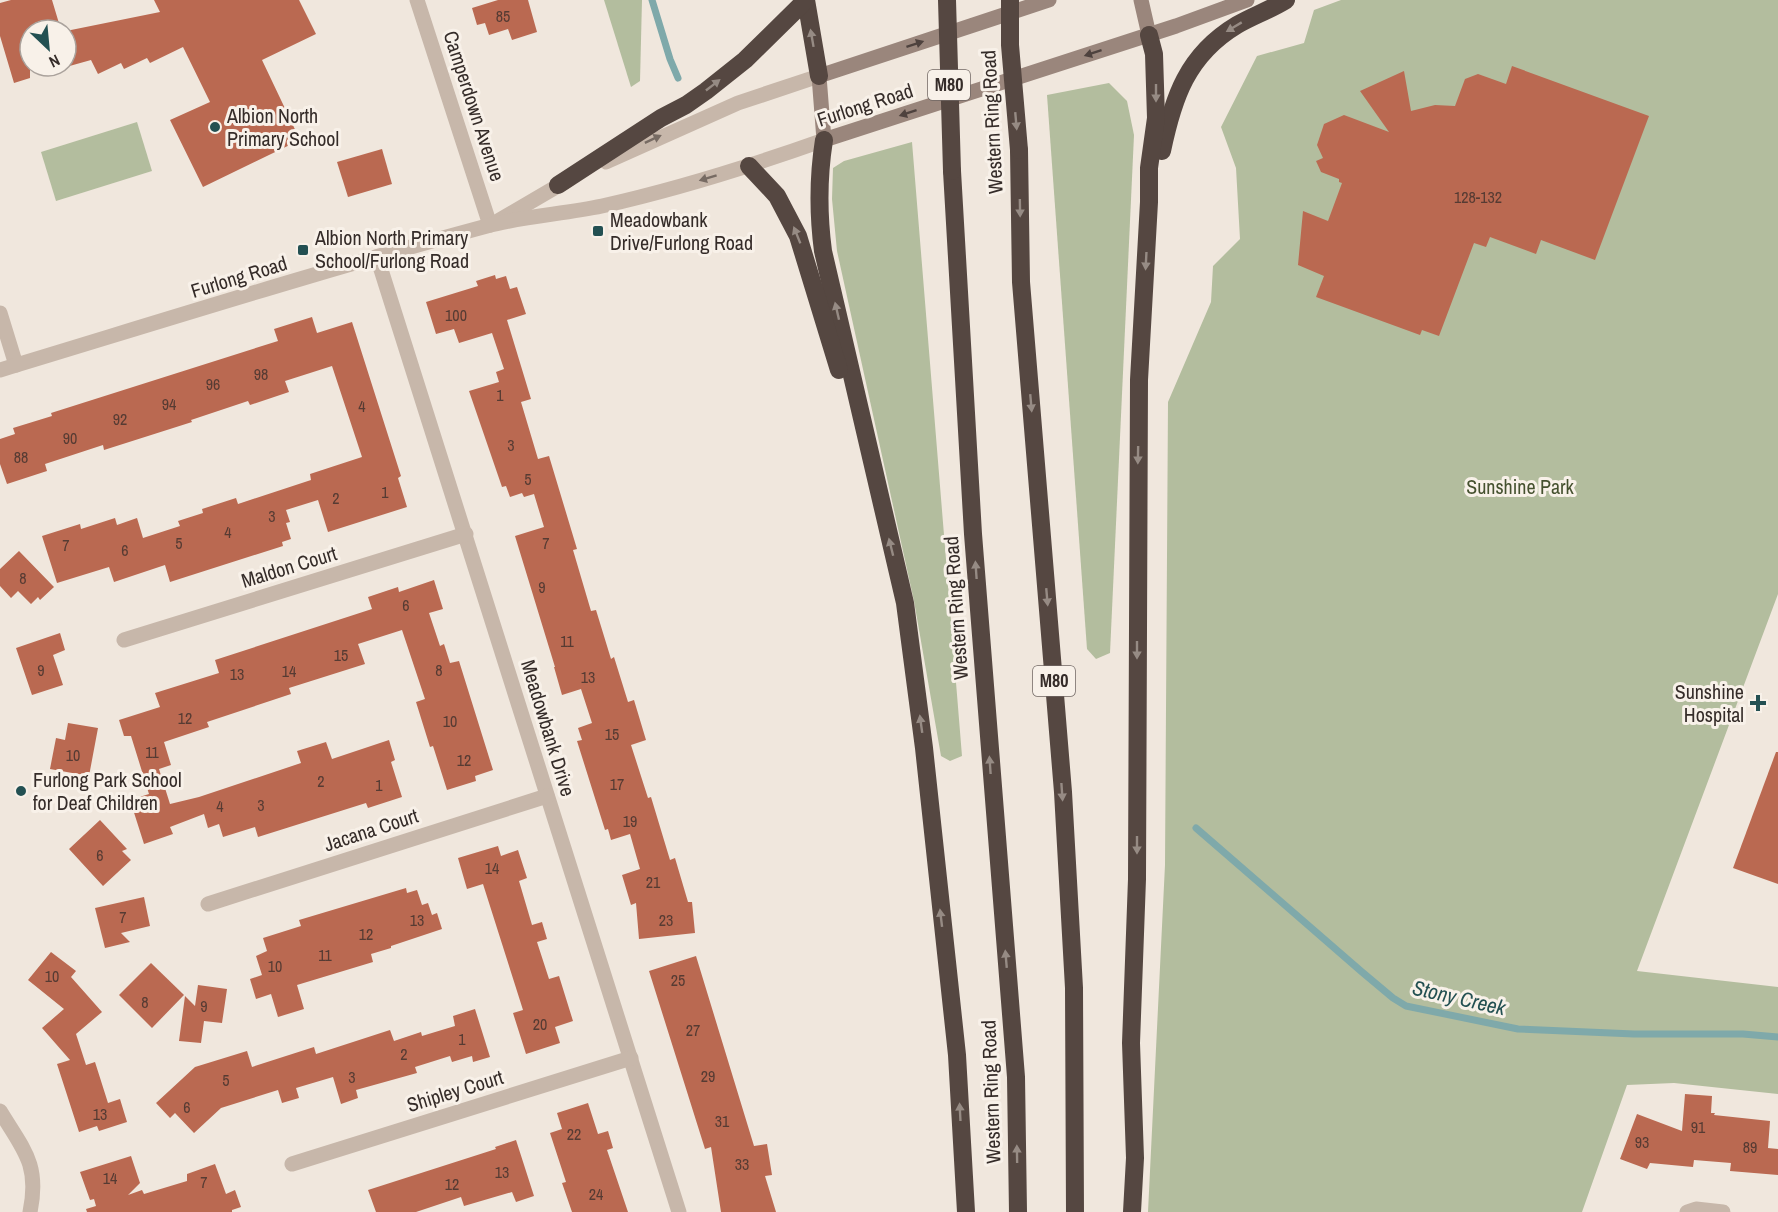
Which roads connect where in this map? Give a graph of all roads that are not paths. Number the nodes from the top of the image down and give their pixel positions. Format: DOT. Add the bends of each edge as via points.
graph roads {
  1 [pos="417,0"];
  2 [pos="806,0"];
  3 [pos="947,0"];
  4 [pos="1010,0"];
  5 [pos="1049,0"];
  6 [pos="1141,0"];
  7 [pos="1247,0"];
  8 [pos="1286,0"];
  9 [pos="1149,35"];
  10 [pos="819,76"];
  11 [pos="824,140"];
  12 [pos="750,166"];
  13 [pos="558,185"];
  14 [pos="1149,202"];
  15 [pos="490,225"];
  16 [pos="377,257"];
  17 [pos="0,313"];
  18 [pos="16,365"];
  19 [pos="0,370"];
  20 [pos="878,491"];
  21 [pos="466,534"];
  22 [pos="124,640"];
  23 [pos="547,796"];
  24 [pos="208,904"];
  25 [pos="631,1058"];
  26 [pos="0,1111"];
  27 [pos="292,1164"];
  28 [pos="30,1212"];
  29 [pos="679,1212"];
  30 [pos="966,1212"];
  31 [pos="1018,1212"];
  32 [pos="1075,1212"];
  33 [pos="1132,1212"];
  34 [pos="1687,1212"];
  35 [pos="1723,1212"];
  1 -- 15 [label="street, Camperdown Avenue"];
  10 -- 2 [label="highway, one-way"];
  13 -- 2 [label="highway, one-way" via="706,91 745,60"];
  31 -- 3 [label="highway, Western Ring Road / M80, one-way, bridge" via="1016,1077 975,557 952,171"];
  4 -- 32 [label="highway, Western Ring Road / M80, one-way, bridge" via="1019,150 1021,282 1063,792 1074,988"];
  10 -- 5 [label="main road, Furlong Road, one-way"];
  6 -- 9 [label="main road"];
  7 -- 9 [label="main road, Furlong Road"];
  8 -- 14 [label="highway, one-way" via="1222,34 1200,55 1181,84 1170,115"];
  9 -- 11 [label="main road, Furlong Road, one-way"];
  9 -- 14 [label="highway, one-way" via="1154,54 1156,118"];
  10 -- 11 [label="main road"];
  13 -- 10 [label="street, Furlong Road, one-way" via="697,120"];
  11 -- 12 [label="street, Furlong Road"];
  20 -- 11 [label="highway, one-way" via="823,251 818,206"];
  12 -- 15 [label="street, Furlong Road, one-way" via="576,212"];
  20 -- 12 [label="highway, one-way" via="798,236 777,196"];
  13 -- 15 [label="street, Furlong Road"];
  14 -- 33 [label="highway, one-way" via="1139,380"];
  15 -- 16 [label="street, Furlong Road"];
  16 -- 18 [label="street, Furlong Road"];
  16 -- 21 [label="street, Meadowbank Drive"];
  17 -- 18 [label="street"];
  18 -- 19 [label="street, Furlong Road"];
  30 -- 20 [label="highway, one-way" via="957,1055 924,748 905,603"];
  21 -- 22 [label="street, Maldon Court"];
  21 -- 23 [label="street, Meadowbank Drive"];
  23 -- 24 [label="street, Jacana Court"];
  23 -- 25 [label="street, Meadowbank Drive"];
  25 -- 27 [label="street, Shipley Court"];
  25 -- 29 [label="street, Meadowbank Drive"];
  26 -- 28 [label="street" via="31,1164"];
  34 -- 35 [label="street"];
}
